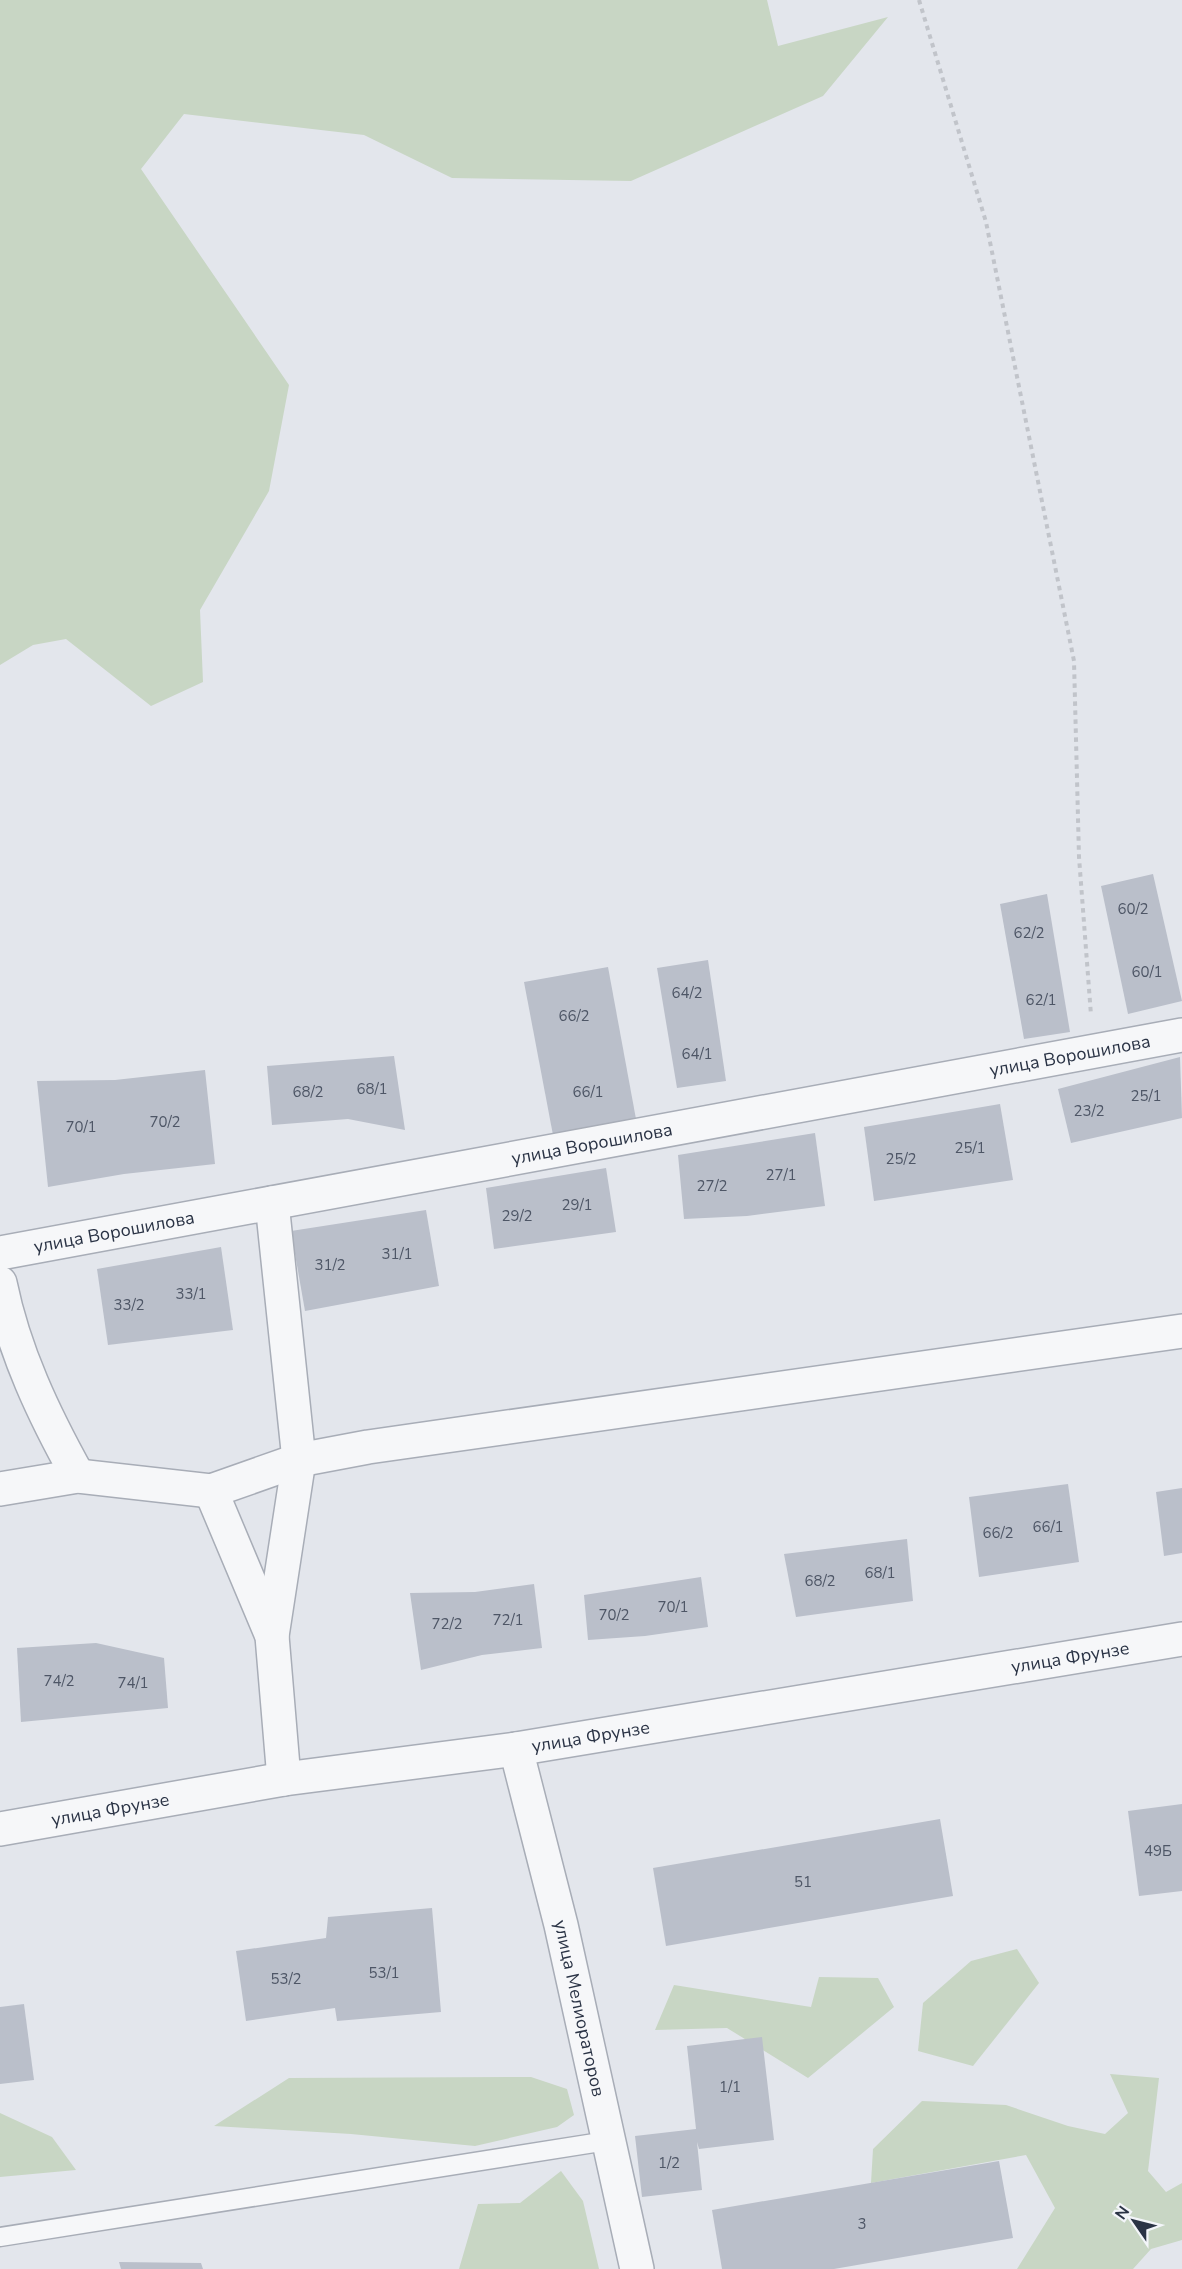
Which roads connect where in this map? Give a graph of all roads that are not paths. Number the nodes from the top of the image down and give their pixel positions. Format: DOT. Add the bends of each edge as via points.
graph roads {
  1 [pos="1182,1035"];
  2 [pos="272,1203"];
  3 [pos="0,1253"];
  4 [pos="0,1283"];
  5 [pos="1182,1331"];
  6 [pos="299,1460"];
  7 [pos="78,1476"];
  8 [pos="0,1489"];
  9 [pos="211,1491"];
  10 [pos="272,1636"];
  11 [pos="1182,1640"];
  12 [pos="516,1749"];
  13 [pos="284,1779"];
  14 [pos="0,1830"];
  15 [pos="607,2141"];
  16 [pos="0,2237"];
  17 [pos="637,2269"];
  1 -- 2 [label="street, улица Ворошилова"];
  2 -- 3 [label="street, улица Ворошилова"];
  2 -- 6 [label="street"];
  4 -- 7 [label="street" via="7,1317 41,1408"];
  5 -- 6 [label="street" via="380,1445"];
  6 -- 9 [label="street"];
  6 -- 10 [label="street"];
  7 -- 8 [label="street"];
  7 -- 9 [label="street"];
  9 -- 10 [label="street"];
  10 -- 13 [label="street"];
  11 -- 12 [label="street, улица Фрунзе"];
  12 -- 13 [label="street, улица Фрунзе"];
  12 -- 15 [label="street, улица Мелиораторов" via="561,1925"];
  13 -- 14 [label="street, улица Фрунзе"];
  15 -- 16 [label="lane"];
  15 -- 17 [label="street, улица Мелиораторов"];
}
